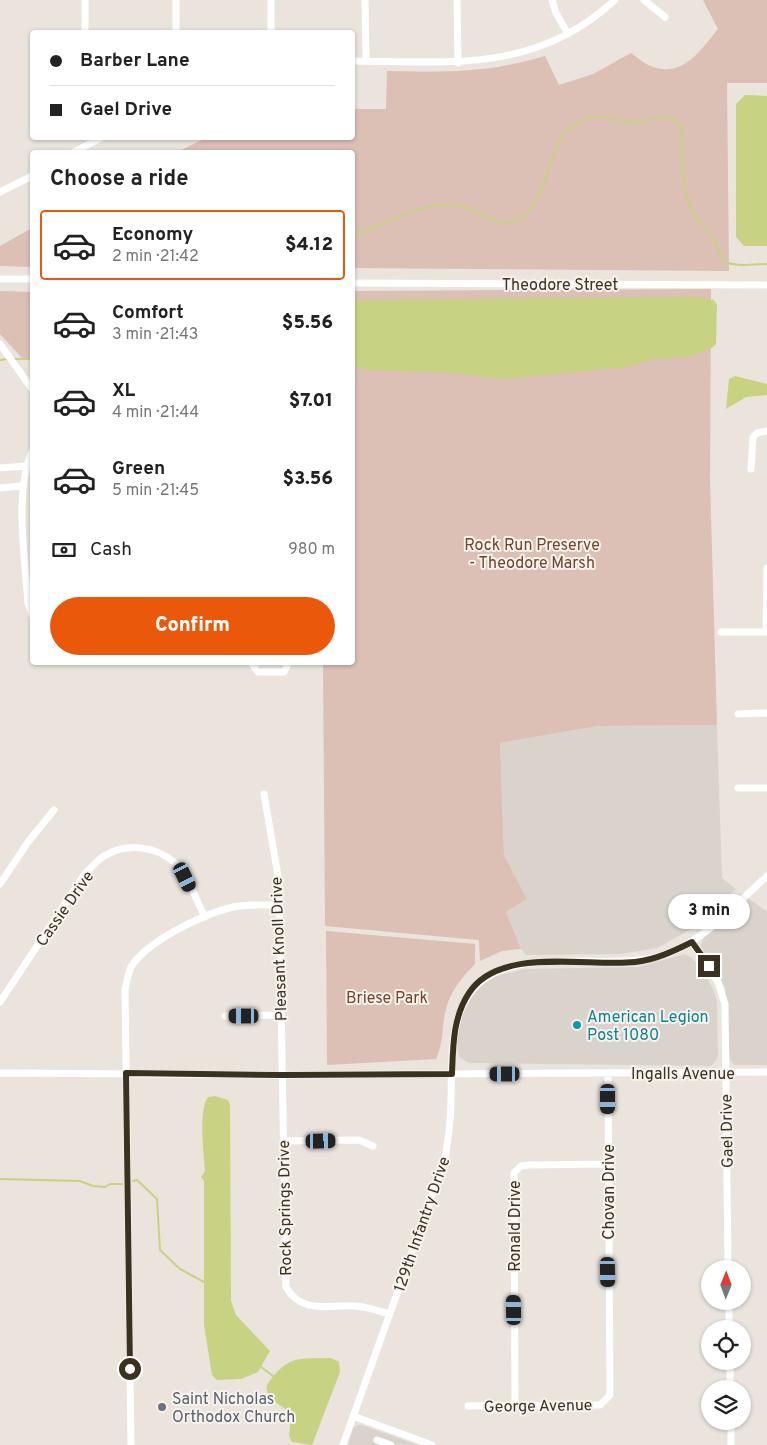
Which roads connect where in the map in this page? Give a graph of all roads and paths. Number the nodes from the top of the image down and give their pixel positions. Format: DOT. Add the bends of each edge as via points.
graph roads {
  1 [pos="85,0"];
  2 [pos="176,0"];
  3 [pos="271,0"];
  4 [pos="365,0"];
  5 [pos="457,0"];
  6 [pos="552,0"];
  7 [pos="615,0"];
  8 [pos="644,0"];
  9 [pos="665,17"];
  10 [pos="85,30"];
  11 [pos="176,30"];
  12 [pos="271,30"];
  13 [pos="568,34"];
  14 [pos="355,61"];
  15 [pos="366,61"];
  16 [pos="458,63"];
  17 [pos="98,140"];
  18 [pos="78,150"];
  19 [pos="30,177"];
  20 [pos="0,192"];
  21 [pos="0,279"];
  22 [pos="30,279"];
  23 [pos="355,282"];
  24 [pos="767,285"];
  25 [pos="0,344"];
  26 [pos="30,386"];
  27 [pos="767,431"];
  28 [pos="30,457"];
  29 [pos="26,466"];
  30 [pos="0,468"];
  31 [pos="751,468"];
  32 [pos="22,486"];
  33 [pos="0,488"];
  34 [pos="767,568"];
  35 [pos="30,610"];
  36 [pos="721,632"];
  37 [pos="766,632"];
  38 [pos="252,665"];
  39 [pos="288,665"];
  40 [pos="738,714"];
  41 [pos="767,714"];
  42 [pos="738,788"];
  43 [pos="767,788"];
  44 [pos="264,794"];
  45 [pos="54,810"];
  46 [pos="767,876"];
  47 [pos="0,884"];
  48 [pos="279,905"];
  49 [pos="205,917"];
  50 [pos="692,942"];
  51 [pos="0,1002"];
  52 [pos="280,1015"];
  53 [pos="225,1016"];
  54 [pos="725,1072"];
  55 [pos="767,1072"];
  56 [pos="0,1073"];
  57 [pos="126,1073"];
  58 [pos="608,1073"];
  59 [pos="452,1074"];
  60 [pos="282,1075"];
  61 [pos="282,1141"];
  62 [pos="373,1146"];
  63 [pos="607,1164"];
  64 [pos="728,1260"];
  65 [pos="390,1314"];
  66 [pos="606,1400"];
  67 [pos="515,1405"];
  68 [pos="468,1406"];
  69 [pos="353,1416"];
  70 [pos="730,1430"];
  71 [pos="377,1440"];
  72 [pos="131,1445"];
  73 [pos="344,1445"];
  74 [pos="391,1445"];
  75 [pos="432,1445"];
  76 [pos="731,1445"];
  1 -- 10 [label="street"];
  2 -- 11 [label="street"];
  3 -- 12 [label="street"];
  4 -- 15 [label="street"];
  5 -- 16 [label="street"];
  6 -- 13 [label="street"];
  7 -- 13 [label="street"];
  8 -- 9 [label="street"];
  13 -- 16 [label="street" via="519,54"];
  14 -- 15 [label="street"];
  15 -- 16 [label="street"];
  17 -- 18 [label="street"];
  19 -- 20 [label="street"];
  21 -- 22 [label="street"];
  23 -- 24 [label="street, Theodore Street"];
  25 -- 26 [label="street"];
  27 -- 31 [label="street" via="753,437"];
  28 -- 29 [label="street"];
  29 -- 30 [label="street"];
  29 -- 32 [label="street"];
  32 -- 33 [label="street"];
  32 -- 35 [label="street"];
  34 -- 37 [label="street"];
  36 -- 37 [label="street"];
  38 -- 39 [label="street" via="258,672 284,672"];
  40 -- 41 [label="street"];
  42 -- 43 [label="street"];
  44 -- 48 [label="street, Pleasant Knoll Drive" via="279,882"];
  45 -- 47 [label="street"];
  46 -- 50 [label="street, 129th Infantry Drive"];
  48 -- 49 [label="street" via="231,908"];
  48 -- 52 [label="street, Pleasant Knoll Drive"];
  49 -- 51 [label="street, Cassie Drive" via="175,864 151,849 121,848 102,857 84,875"];
  49 -- 57 [label="street" via="144,951 130,968 125,989"];
  50 -- 54 [label="street, Gael Drive" via="718,982 725,1004"];
  50 -- 59 [label="street, 129th Infantry Drive" via="668,954 636,962 523,963 504,967 485,977 469,992 460,1011 454,1032"];
  52 -- 53 [label="street"];
  52 -- 60 [label="street, Pleasant Knoll Drive"];
  54 -- 55 [label="street, Ingalls Avenue"];
  54 -- 58 [label="street, Ingalls Avenue"];
  54 -- 64 [label="street, Gael Drive"];
  56 -- 57 [label="street, Ingalls Avenue"];
  57 -- 60 [label="street, Ingalls Avenue"];
  57 -- 72 [label="street"];
  58 -- 59 [label="street, Ingalls Avenue"];
  58 -- 63 [label="street, Chovan Drive"];
  59 -- 60 [label="street, Ingalls Avenue"];
  59 -- 65 [label="street, 129th Infantry Drive" via="445,1159"];
  60 -- 61 [label="street, Rock Springs Drive"];
  61 -- 62 [label="street" via="359,1140"];
  61 -- 65 [label="street, Rock Springs Drive" via="284,1275 290,1294 304,1305 355,1306"];
  63 -- 66 [label="street, Chovan Drive" via="610,1395"];
  63 -- 67 [label="street, Ronald Drive" via="528,1165 521,1166 514,1173"];
  65 -- 69 [label="street, 129th Infantry Drive"];
  66 -- 67 [label="street, George Avenue" via="600,1405"];
  67 -- 68 [label="street, George Avenue"];
  69 -- 73 [label="street, 129th Infantry Drive"];
  69 -- 75 [label="street"];
  70 -- 76 [label="street"];
  71 -- 74 [label="street"];
}
